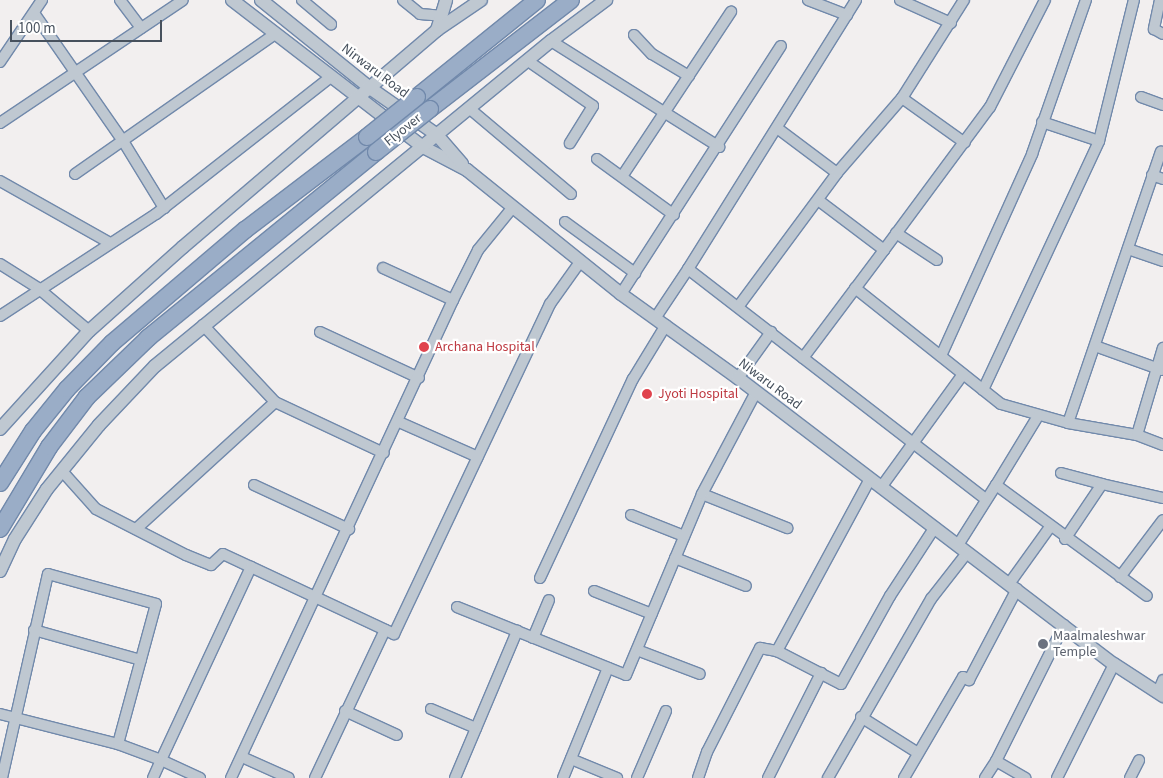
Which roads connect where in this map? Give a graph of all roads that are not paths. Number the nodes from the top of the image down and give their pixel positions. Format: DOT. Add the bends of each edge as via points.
graph roads {
  1 [pos="42,0"];
  2 [pos="120,0"];
  3 [pos="183,0"];
  4 [pos="232,0"];
  5 [pos="261,0"];
  6 [pos="302,0"];
  7 [pos="403,0"];
  8 [pos="446,0"];
  9 [pos="481,0"];
  10 [pos="537,0"];
  11 [pos="571,0"];
  12 [pos="606,0"];
  13 [pos="808,0"];
  14 [pos="856,0"];
  15 [pos="900,0"];
  16 [pos="964,0"];
  17 [pos="1045,0"];
  18 [pos="1086,0"];
  19 [pos="1134,0"];
  20 [pos="1160,0"];
  21 [pos="731,12"];
  22 [pos="34,14"];
  23 [pos="847,15"];
  24 [pos="441,16"];
  25 [pos="952,23"];
  26 [pos="331,24"];
  27 [pos="141,28"];
  28 [pos="437,30"];
  29 [pos="275,34"];
  30 [pos="634,34"];
  31 [pos="1163,34"];
  32 [pos="552,41"];
  33 [pos="781,46"];
  34 [pos="528,61"];
  35 [pos="0,62"];
  36 [pos="75,72"];
  37 [pos="689,76"];
  38 [pos="331,77"];
  39 [pos="370,88"];
  40 [pos="1140,97"];
  41 [pos="358,98"];
  42 [pos="902,98"];
  43 [pos="1163,105"];
  44 [pos="470,109"];
  45 [pos="667,112"];
  46 [pos="1042,122"];
  47 [pos="0,123"];
  48 [pos="777,128"];
  49 [pos="437,135"];
  50 [pos="123,141"];
  51 [pos="1099,141"];
  52 [pos="570,143"];
  53 [pos="965,143"];
  54 [pos="424,147"];
  55 [pos="719,147"];
  56 [pos="1162,152"];
  57 [pos="597,159"];
  58 [pos="467,170"];
  59 [pos="838,173"];
  60 [pos="75,174"];
  61 [pos="623,175"];
  62 [pos="1152,175"];
  63 [pos="1163,179"];
  64 [pos="0,181"];
  65 [pos="571,194"];
  66 [pos="818,200"];
  67 [pos="512,207"];
  68 [pos="164,208"];
  69 [pos="674,215"];
  70 [pos="565,222"];
  71 [pos="896,233"];
  72 [pos="110,243"];
  73 [pos="1128,249"];
  74 [pos="884,250"];
  75 [pos="937,260"];
  76 [pos="1163,261"];
  77 [pos="580,262"];
  78 [pos="0,264"];
  79 [pos="383,268"];
  80 [pos="688,269"];
  81 [pos="635,273"];
  82 [pos="38,288"];
  83 [pos="855,288"];
  84 [pos="621,294"];
  85 [pos="453,300"];
  86 [pos="738,307"];
  87 [pos="0,316"];
  88 [pos="661,321"];
  89 [pos="203,325"];
  90 [pos="89,331"];
  91 [pos="320,332"];
  92 [pos="771,332"];
  93 [pos="1095,346"];
  94 [pos="1163,348"];
  95 [pos="941,356"];
  96 [pos="803,358"];
  97 [pos="1160,370"];
  98 [pos="963,374"];
  99 [pos="419,378"];
  100 [pos="738,378"];
  101 [pos="983,390"];
  102 [pos="756,392"];
  103 [pos="275,402"];
  104 [pos="1038,416"];
  105 [pos="399,422"];
  106 [pos="1068,423"];
  107 [pos="0,429"];
  108 [pos="1137,435"];
  109 [pos="912,443"];
  110 [pos="1163,444"];
  111 [pos="384,453"];
  112 [pos="478,457"];
  113 [pos="62,471"];
  114 [pos="1061,473"];
  115 [pos="870,479"];
  116 [pos="0,483"];
  117 [pos="254,484"];
  118 [pos="1102,484"];
  119 [pos="996,485"];
  120 [pos="882,486"];
  121 [pos="702,494"];
  122 [pos="1163,498"];
  123 [pos="986,499"];
  124 [pos="631,516"];
  125 [pos="1163,520"];
  126 [pos="935,527"];
  127 [pos="1050,527"];
  128 [pos="787,528"];
  129 [pos="0,529"];
  130 [pos="136,529"];
  131 [pos="349,529"];
  132 [pos="684,536"];
  133 [pos="1065,539"];
  134 [pos="962,549"];
  135 [pos="675,558"];
  136 [pos="251,567"];
  137 [pos="0,571"];
  138 [pos="1120,577"];
  139 [pos="540,578"];
  140 [pos="746,586"];
  141 [pos="1013,586"];
  142 [pos="594,591"];
  143 [pos="1147,596"];
  144 [pos="317,597"];
  145 [pos="549,600"];
  146 [pos="457,607"];
  147 [pos="652,614"];
  148 [pos="1064,625"];
  149 [pos="34,630"];
  150 [pos="385,630"];
  151 [pos="517,631"];
  152 [pos="533,638"];
  153 [pos="637,650"];
  154 [pos="778,651"];
  155 [pos="141,660"];
  156 [pos="1114,664"];
  157 [pos="608,668"];
  158 [pos="821,673"];
  159 [pos="700,674"];
  160 [pos="1161,689"];
  161 [pos="431,709"];
  162 [pos="345,711"];
  163 [pos="666,711"];
  164 [pos="0,714"];
  165 [pos="861,717"];
  166 [pos="16,718"];
  167 [pos="476,728"];
  168 [pos="398,735"];
  169 [pos="118,744"];
  170 [pos="918,754"];
  171 [pos="242,757"];
  172 [pos="571,759"];
  173 [pos="161,760"];
  174 [pos="1139,760"];
  175 [pos="996,761"];
  176 [pos="2,778"];
  177 [pos="153,778"];
  178 [pos="200,778"];
  179 [pos="231,778"];
  180 [pos="289,778"];
  181 [pos="315,778"];
  182 [pos="455,778"];
  183 [pos="563,778"];
  184 [pos="617,778"];
  185 [pos="637,778"];
  186 [pos="698,778"];
  187 [pos="768,778"];
  188 [pos="828,778"];
  189 [pos="904,778"];
  190 [pos="985,778"];
  191 [pos="1026,778"];
  192 [pos="1057,778"];
  193 [pos="1130,778"];
  1 -- 22 [label="street"];
  2 -- 27 [label="street"];
  3 -- 27 [label="street"];
  4 -- 29 [label="street"];
  5 -- 39 [label="street, Nirwaru Road"];
  6 -- 26 [label="street"];
  7 -- 24 [label="street" via="420,14"];
  8 -- 24 [label="street"];
  9 -- 28 [label="street"];
  10 -- 116 [label="highway, Flyover, bridge" via="245,230 112,343 67,389 33,432"];
  11 -- 129 [label="highway, Flyover, bridge" via="376,152 155,332 87,397 49,447"];
  12 -- 32 [label="street"];
  13 -- 23 [label="street"];
  14 -- 23 [label="street"];
  15 -- 25 [label="street"];
  16 -- 25 [label="street"];
  17 -- 53 [label="street" via="990,107"];
  18 -- 46 [label="street"];
  19 -- 51 [label="street"];
  20 -- 31 [label="street" via="1154,29"];
  21 -- 37 [label="street"];
  22 -- 35 [label="street"];
  22 -- 36 [label="street"];
  23 -- 48 [label="street"];
  24 -- 28 [label="street"];
  25 -- 42 [label="street"];
  27 -- 36 [label="street"];
  28 -- 39 [label="street"];
  29 -- 38 [label="street"];
  29 -- 50 [label="street"];
  30 -- 37 [label="street" via="652,54"];
  32 -- 34 [label="street"];
  32 -- 45 [label="street"];
  33 -- 55 [label="street"];
  34 -- 44 [label="street"];
  34 -- 52 [label="street" via="593,106"];
  36 -- 47 [label="street"];
  36 -- 50 [label="street"];
  37 -- 45 [label="street"];
  38 -- 41 [label="street"];
  38 -- 68 [label="street"];
  39 -- 41 [label="street"];
  39 -- 49 [label="street, Nirwaru Road"];
  40 -- 43 [label="street"];
  41 -- 54 [label="street, Niwaru Road"];
  41 -- 90 [label="street"];
  42 -- 53 [label="street"];
  42 -- 59 [label="street"];
  44 -- 49 [label="street"];
  44 -- 65 [label="street"];
  45 -- 55 [label="street"];
  45 -- 61 [label="street"];
  46 -- 51 [label="street"];
  46 -- 95 [label="street" via="1032,154"];
  48 -- 59 [label="street"];
  48 -- 80 [label="street"];
  49 -- 54 [label="street"];
  49 -- 58 [label="street, Nirwaru Road"];
  50 -- 60 [label="street"];
  50 -- 68 [label="street"];
  51 -- 101 [label="street"];
  53 -- 71 [label="street"];
  54 -- 58 [label="street, Niwaru Road"];
  54 -- 89 [label="street"];
  55 -- 69 [label="street"];
  56 -- 62 [label="street"];
  57 -- 61 [label="street"];
  58 -- 67 [label="street, Niwaru Road"];
  59 -- 66 [label="street"];
  61 -- 69 [label="street"];
  62 -- 63 [label="street"];
  62 -- 73 [label="street"];
  64 -- 72 [label="street"];
  66 -- 74 [label="street"];
  66 -- 86 [label="street"];
  67 -- 77 [label="street, Niwaru Road"];
  67 -- 85 [label="street" via="478,250"];
  68 -- 72 [label="street"];
  69 -- 81 [label="street"];
  70 -- 81 [label="street"];
  71 -- 74 [label="street"];
  71 -- 75 [label="street"];
  72 -- 82 [label="street"];
  73 -- 76 [label="street"];
  73 -- 93 [label="street"];
  74 -- 83 [label="street"];
  77 -- 84 [label="street, Niwaru Road"];
  77 -- 112 [label="street" via="550,304"];
  78 -- 82 [label="street"];
  79 -- 85 [label="street"];
  80 -- 86 [label="street"];
  80 -- 88 [label="street"];
  81 -- 84 [label="street"];
  82 -- 87 [label="street"];
  82 -- 90 [label="street"];
  83 -- 95 [label="street"];
  83 -- 96 [label="street"];
  84 -- 88 [label="street, Niwaru Road"];
  85 -- 99 [label="street"];
  86 -- 92 [label="street"];
  88 -- 100 [label="street, Niwaru Road"];
  88 -- 139 [label="street"];
  89 -- 103 [label="street"];
  89 -- 113 [label="street" via="155,366"];
  90 -- 107 [label="street"];
  91 -- 99 [label="street"];
  92 -- 96 [label="street"];
  92 -- 100 [label="street"];
  93 -- 97 [label="street"];
  93 -- 106 [label="street"];
  94 -- 97 [label="street"];
  95 -- 98 [label="street"];
  96 -- 109 [label="street"];
  97 -- 108 [label="street"];
  98 -- 101 [label="street"];
  98 -- 109 [label="street"];
  99 -- 105 [label="street"];
  100 -- 102 [label="street, Niwaru Road"];
  101 -- 104 [label="street" via="1001,404"];
  102 -- 115 [label="street, Niwaru Road"];
  102 -- 121 [label="street"];
  103 -- 111 [label="street"];
  103 -- 130 [label="street"];
  104 -- 106 [label="street"];
  104 -- 119 [label="street"];
  105 -- 111 [label="street"];
  105 -- 112 [label="street"];
  106 -- 108 [label="street"];
  108 -- 110 [label="street"];
  109 -- 120 [label="street"];
  109 -- 123 [label="street"];
  111 -- 131 [label="street"];
  112 -- 150 [label="street" via="394,634"];
  113 -- 130 [label="street" via="96,509"];
  113 -- 137 [label="street" via="15,539"];
  114 -- 118 [label="street"];
  115 -- 120 [label="street, Niwaru Road"];
  115 -- 154 [label="street"];
  117 -- 131 [label="street"];
  118 -- 122 [label="street"];
  118 -- 133 [label="street"];
  119 -- 123 [label="street"];
  119 -- 127 [label="street"];
  120 -- 126 [label="street, Niwaru Road"];
  121 -- 128 [label="street"];
  121 -- 132 [label="street"];
  123 -- 134 [label="street"];
  124 -- 132 [label="street"];
  125 -- 138 [label="street"];
  126 -- 134 [label="street, Niwaru Road"];
  126 -- 158 [label="street" via="890,596 841,684"];
  127 -- 133 [label="street"];
  127 -- 141 [label="street"];
  130 -- 136 [label="street" via="211,565 223,554"];
  131 -- 144 [label="street"];
  132 -- 135 [label="street"];
  133 -- 138 [label="street"];
  134 -- 141 [label="street, Niwaru Road"];
  134 -- 165 [label="street"];
  135 -- 140 [label="street"];
  135 -- 147 [label="street"];
  136 -- 144 [label="street"];
  136 -- 173 [label="street"];
  138 -- 143 [label="street"];
  141 -- 148 [label="street, Niwaru Road"];
  141 -- 170 [label="street" via="969,680 963,677"];
  142 -- 147 [label="street"];
  144 -- 150 [label="street"];
  144 -- 171 [label="street"];
  145 -- 152 [label="street"];
  146 -- 151 [label="street"];
  147 -- 153 [label="street"];
  148 -- 156 [label="street, Niwaru Road"];
  148 -- 175 [label="street"];
  149 -- 155 [label="street"];
  149 -- 155 [label="street" via="48,574 156,604"];
  149 -- 166 [label="street"];
  150 -- 162 [label="street"];
  151 -- 152 [label="street"];
  151 -- 167 [label="street"];
  152 -- 157 [label="street"];
  153 -- 157 [label="street" via="626,675"];
  153 -- 159 [label="street"];
  154 -- 158 [label="street"];
  154 -- 186 [label="street" via="760,648 707,752"];
  155 -- 169 [label="street"];
  156 -- 160 [label="street, Niwaru Road"];
  156 -- 192 [label="street"];
  157 -- 172 [label="street"];
  158 -- 187 [label="street"];
  161 -- 167 [label="street"];
  162 -- 168 [label="street"];
  162 -- 181 [label="street"];
  163 -- 185 [label="street"];
  164 -- 166 [label="street"];
  165 -- 170 [label="street"];
  165 -- 188 [label="street"];
  166 -- 169 [label="street"];
  166 -- 176 [label="street"];
  167 -- 182 [label="street"];
  169 -- 173 [label="street"];
  170 -- 189 [label="street"];
  171 -- 179 [label="street"];
  171 -- 180 [label="street"];
  172 -- 183 [label="street"];
  172 -- 184 [label="street"];
  173 -- 177 [label="street"];
  173 -- 178 [label="street"];
  174 -- 193 [label="street"];
  175 -- 190 [label="street"];
  175 -- 191 [label="street"];
}
